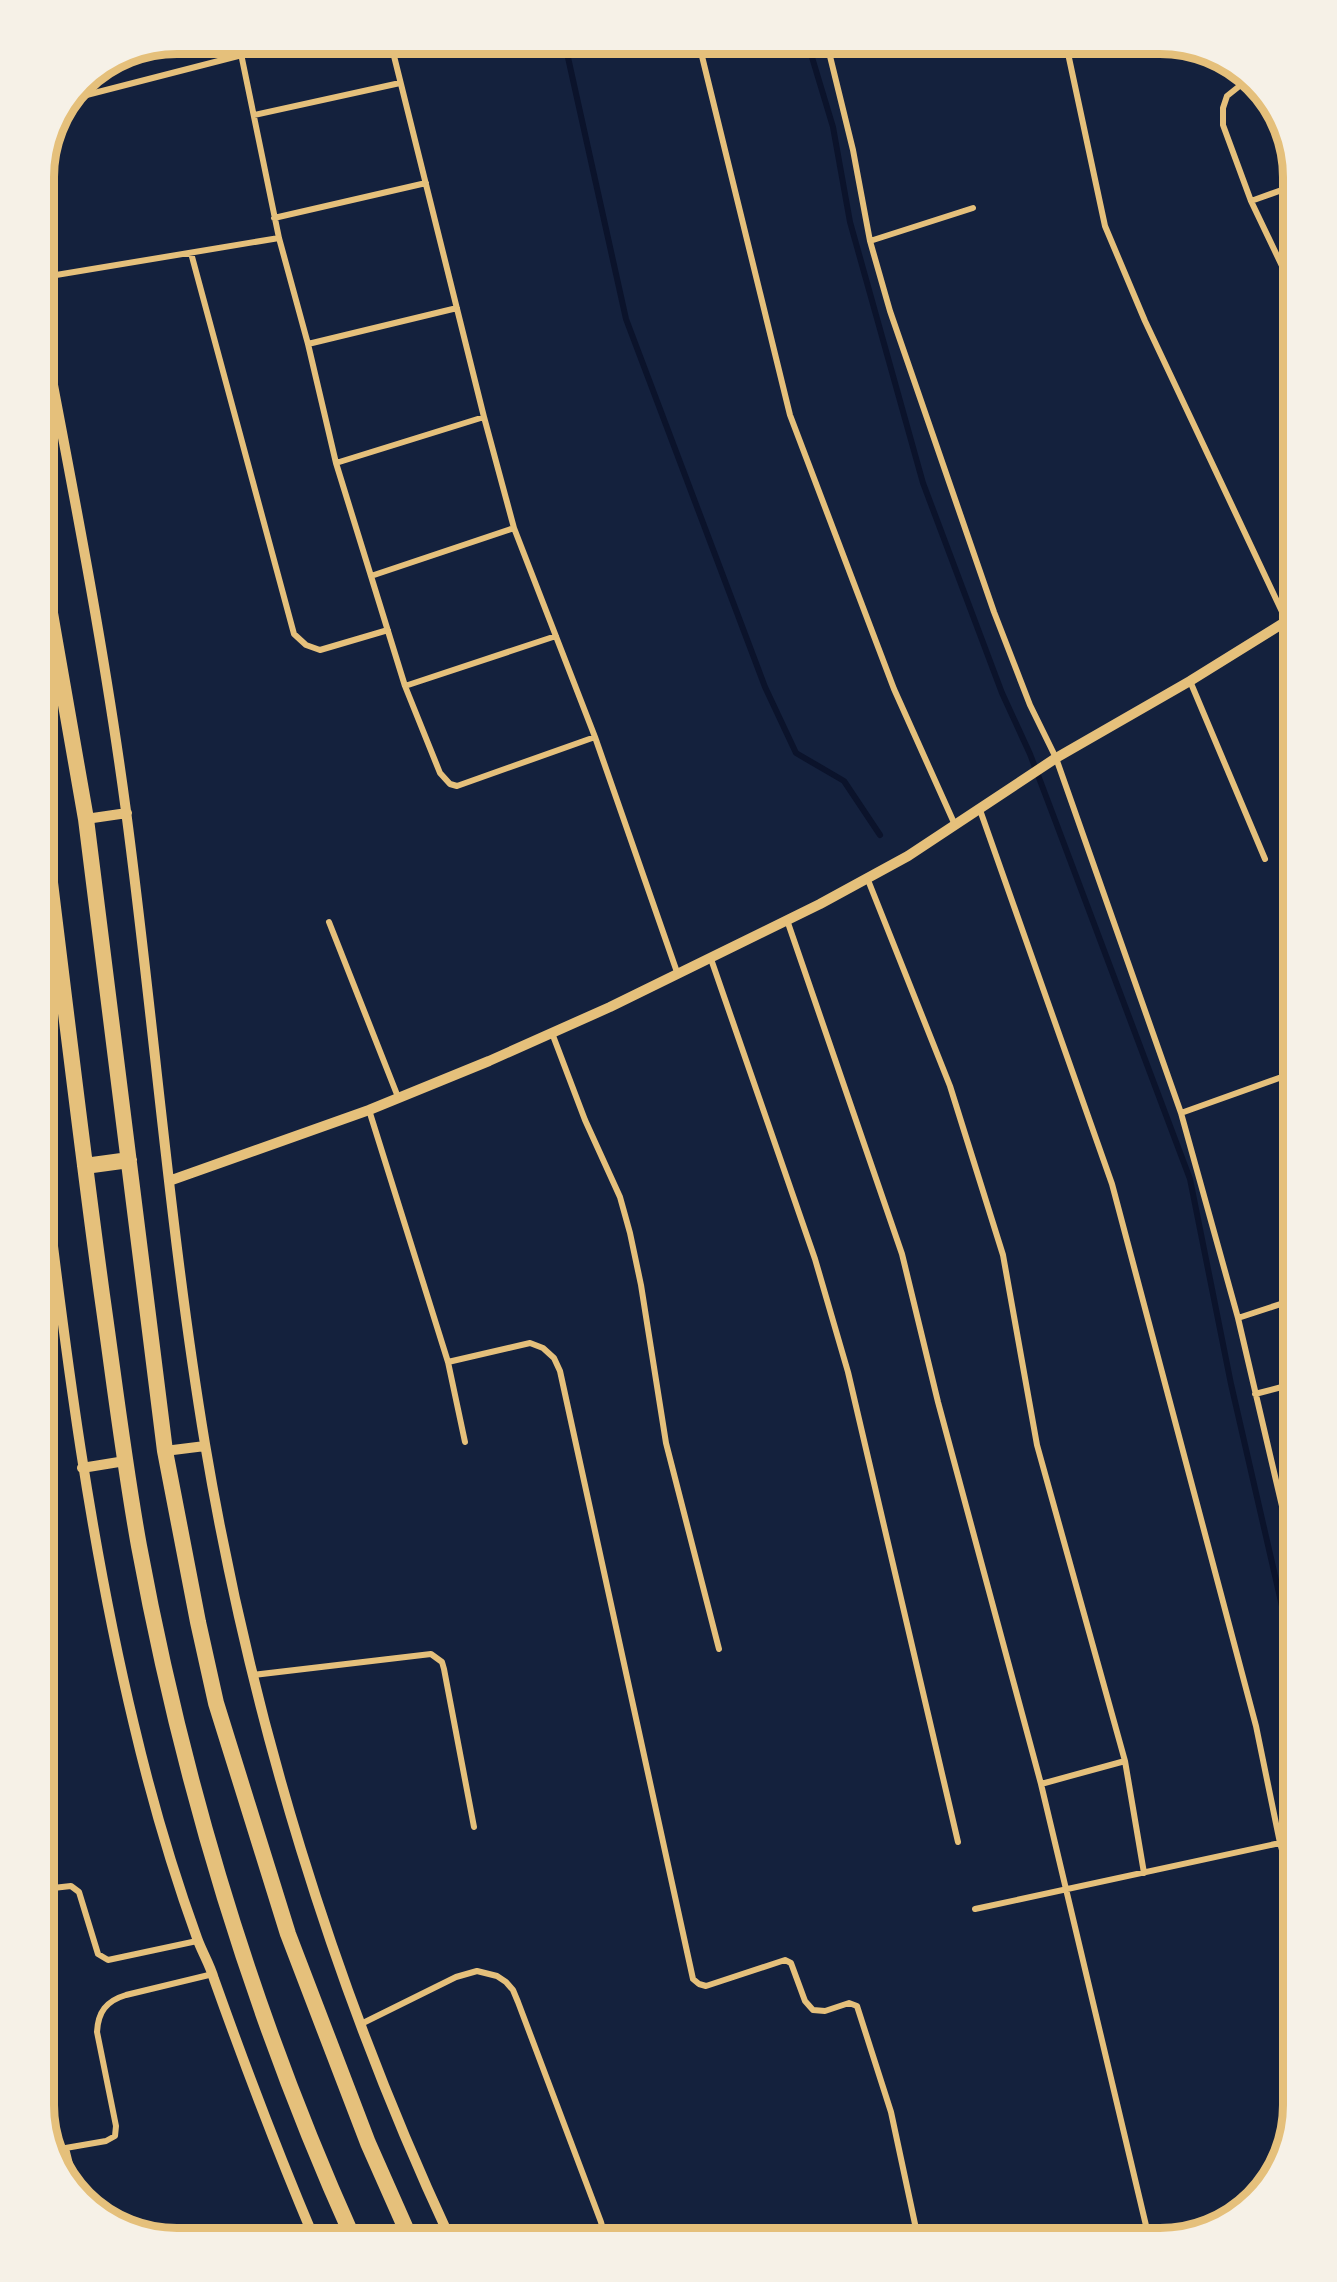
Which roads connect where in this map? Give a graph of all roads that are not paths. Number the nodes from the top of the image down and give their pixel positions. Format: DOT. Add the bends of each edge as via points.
graph roads {
  1 [pos="393,54"];
  2 [pos="701,54"];
  3 [pos="829,54"];
  4 [pos="1068,54"];
  5 [pos="242,55"];
  6 [pos="400,83"];
  7 [pos="1241,84"];
  8 [pos="85,95"];
  9 [pos="254,115"];
  10 [pos="426,183"];
  11 [pos="1283,190"];
  12 [pos="1251,201"];
  13 [pos="973,208"];
  14 [pos="274,218"];
  15 [pos="279,238"];
  16 [pos="870,242"];
  17 [pos="191,253"];
  18 [pos="1283,268"];
  19 [pos="54,275"];
  20 [pos="458,308"];
  21 [pos="308,344"];
  22 [pos="54,392"];
  23 [pos="484,417"];
  24 [pos="336,463"];
  25 [pos="514,528"];
  26 [pos="371,576"];
  27 [pos="1283,605"];
  28 [pos="1283,623"];
  29 [pos="388,630"];
  30 [pos="54,636"];
  31 [pos="556,636"];
  32 [pos="1190,681"];
  33 [pos="405,686"];
  34 [pos="595,738"];
  35 [pos="1056,758"];
  36 [pos="980,810"];
  37 [pos="127,813"];
  38 [pos="86,819"];
  39 [pos="955,825"];
  40 [pos="1265,860"];
  41 [pos="868,880"];
  42 [pos="54,915"];
  43 [pos="787,920"];
  44 [pos="329,921"];
  45 [pos="711,959"];
  46 [pos="678,975"];
  47 [pos="552,1032"];
  48 [pos="1283,1077"];
  49 [pos="398,1097"];
  50 [pos="369,1110"];
  51 [pos="1180,1113"];
  52 [pos="129,1160"];
  53 [pos="85,1166"];
  54 [pos="169,1181"];
  55 [pos="54,1268"];
  56 [pos="1283,1303"];
  57 [pos="1238,1318"];
  58 [pos="448,1362"];
  59 [pos="1283,1387"];
  60 [pos="1255,1394"];
  61 [pos="465,1442"];
  62 [pos="205,1446"];
  63 [pos="165,1451"];
  64 [pos="125,1461"];
  65 [pos="82,1468"];
  66 [pos="1283,1511"];
  67 [pos="719,1649"];
  68 [pos="252,1676"];
  69 [pos="1125,1761"];
  70 [pos="1041,1784"];
  71 [pos="474,1827"];
  72 [pos="958,1842"];
  73 [pos="1280,1843"];
  74 [pos="1283,1854"];
  75 [pos="1144,1873"];
  76 [pos="54,1888"];
  77 [pos="1065,1890"];
  78 [pos="975,1909"];
  79 [pos="197,1941"];
  80 [pos="213,1974"];
  81 [pos="361,2024"];
  82 [pos="66,2148"];
  83 [pos="63,2149"];
  84 [pos="70,2164"];
  85 [pos="310,2228"];
  86 [pos="349,2228"];
  87 [pos="406,2228"];
  88 [pos="446,2228"];
  89 [pos="602,2228"];
  90 [pos="916,2228"];
  91 [pos="1147,2228"];
  1 -- 6 [label="street"];
  2 -- 39 [label="street" via="789,415 894,689"];
  3 -- 16 [label="street"];
  4 -- 27 [label="street" via="1105,226 1145,321"];
  5 -- 8 [label="street"];
  5 -- 9 [label="street"];
  6 -- 9 [label="street"];
  6 -- 10 [label="street"];
  7 -- 12 [label="street" via="1227,96 1223,125"];
  9 -- 14 [label="street"];
  10 -- 14 [label="street"];
  10 -- 20 [label="street"];
  11 -- 12 [label="street"];
  12 -- 18 [label="street"];
  13 -- 16 [label="street"];
  14 -- 15 [label="street"];
  15 -- 17 [label="street"];
  15 -- 21 [label="street"];
  16 -- 35 [label="street" via="994,612 1030,705"];
  17 -- 19 [label="street"];
  17 -- 29 [label="street" via="294,634 306,645 320,650"];
  20 -- 21 [label="street"];
  20 -- 23 [label="street"];
  21 -- 24 [label="street"];
  22 -- 37 [label="street"];
  23 -- 24 [label="street"];
  23 -- 25 [label="street"];
  24 -- 26 [label="street"];
  25 -- 26 [label="street"];
  25 -- 31 [label="street"];
  26 -- 29 [label="street"];
  28 -- 32 [label="street"];
  29 -- 33 [label="street"];
  30 -- 38 [label="highway"];
  31 -- 33 [label="street"];
  31 -- 34 [label="street"];
  32 -- 35 [label="street"];
  32 -- 40 [label="street"];
  33 -- 34 [label="street" via="440,773 457,786"];
  34 -- 46 [label="street"];
  35 -- 36 [label="street"];
  35 -- 51 [label="street"];
  36 -- 39 [label="street"];
  36 -- 73 [label="street" via="1112,1184 1256,1726"];
  37 -- 38 [label="street"];
  37 -- 54 [label="street"];
  38 -- 52 [label="highway"];
  39 -- 41 [label="street"];
  41 -- 43 [label="street"];
  41 -- 69 [label="street" via="950,1086 1003,1255 1037,1445"];
  42 -- 53 [label="highway"];
  43 -- 45 [label="street"];
  43 -- 70 [label="street" via="902,1254"];
  44 -- 49 [label="street"];
  45 -- 46 [label="street"];
  45 -- 72 [label="street" via="815,1259 848,1372"];
  46 -- 47 [label="street"];
  47 -- 49 [label="street"];
  47 -- 67 [label="street" via="585,1120 613,1178 627,1224 641,1285 666,1443"];
  48 -- 51 [label="street"];
  49 -- 50 [label="street"];
  50 -- 54 [label="street"];
  50 -- 58 [label="street"];
  51 -- 57 [label="street"];
  52 -- 53 [label="highway"];
  52 -- 63 [label="highway"];
  53 -- 64 [label="highway"];
  54 -- 62 [label="street"];
  55 -- 65 [label="street"];
  56 -- 57 [label="street"];
  57 -- 60 [label="street"];
  58 -- 61 [label="street"];
  58 -- 90 [label="street" via="530,1343 554,1358 560,1371 693,1979 706,1986 788,1961 805,2001 813,2010 819,2012 849,2003 857,2006 891,2112"];
  59 -- 60 [label="street"];
  60 -- 66 [label="street"];
  62 -- 63 [label="street"];
  62 -- 68 [label="street"];
  63 -- 87 [label="highway" via="216,1703 265,1863 340,2073"];
  64 -- 65 [label="street"];
  64 -- 86 [label="highway" via="156,1631 221,1884 276,2049"];
  65 -- 79 [label="street" via="134,1725"];
  68 -- 71 [label="street" via="431,1654 437,1657 444,1669"];
  68 -- 81 [label="street" via="303,1856"];
  69 -- 70 [label="street"];
  69 -- 75 [label="street"];
  70 -- 77 [label="street"];
  73 -- 74 [label="street"];
  73 -- 75 [label="street"];
  75 -- 77 [label="street"];
  76 -- 79 [label="street" via="71,1887 79,1892 102,1958 108,1960"];
  77 -- 78 [label="street"];
  77 -- 91 [label="street"];
  79 -- 80 [label="street"];
  80 -- 82 [label="street" via="113,1999 103,2008 97,2019 97,2032 117,2131 111,2140"];
  80 -- 85 [label="street" via="280,2160"];
  81 -- 88 [label="street"];
  81 -- 89 [label="street" via="466,1973 487,1972 506,1982 518,2002"];
  82 -- 83 [label="street"];
  82 -- 84 [label="street"];
}
